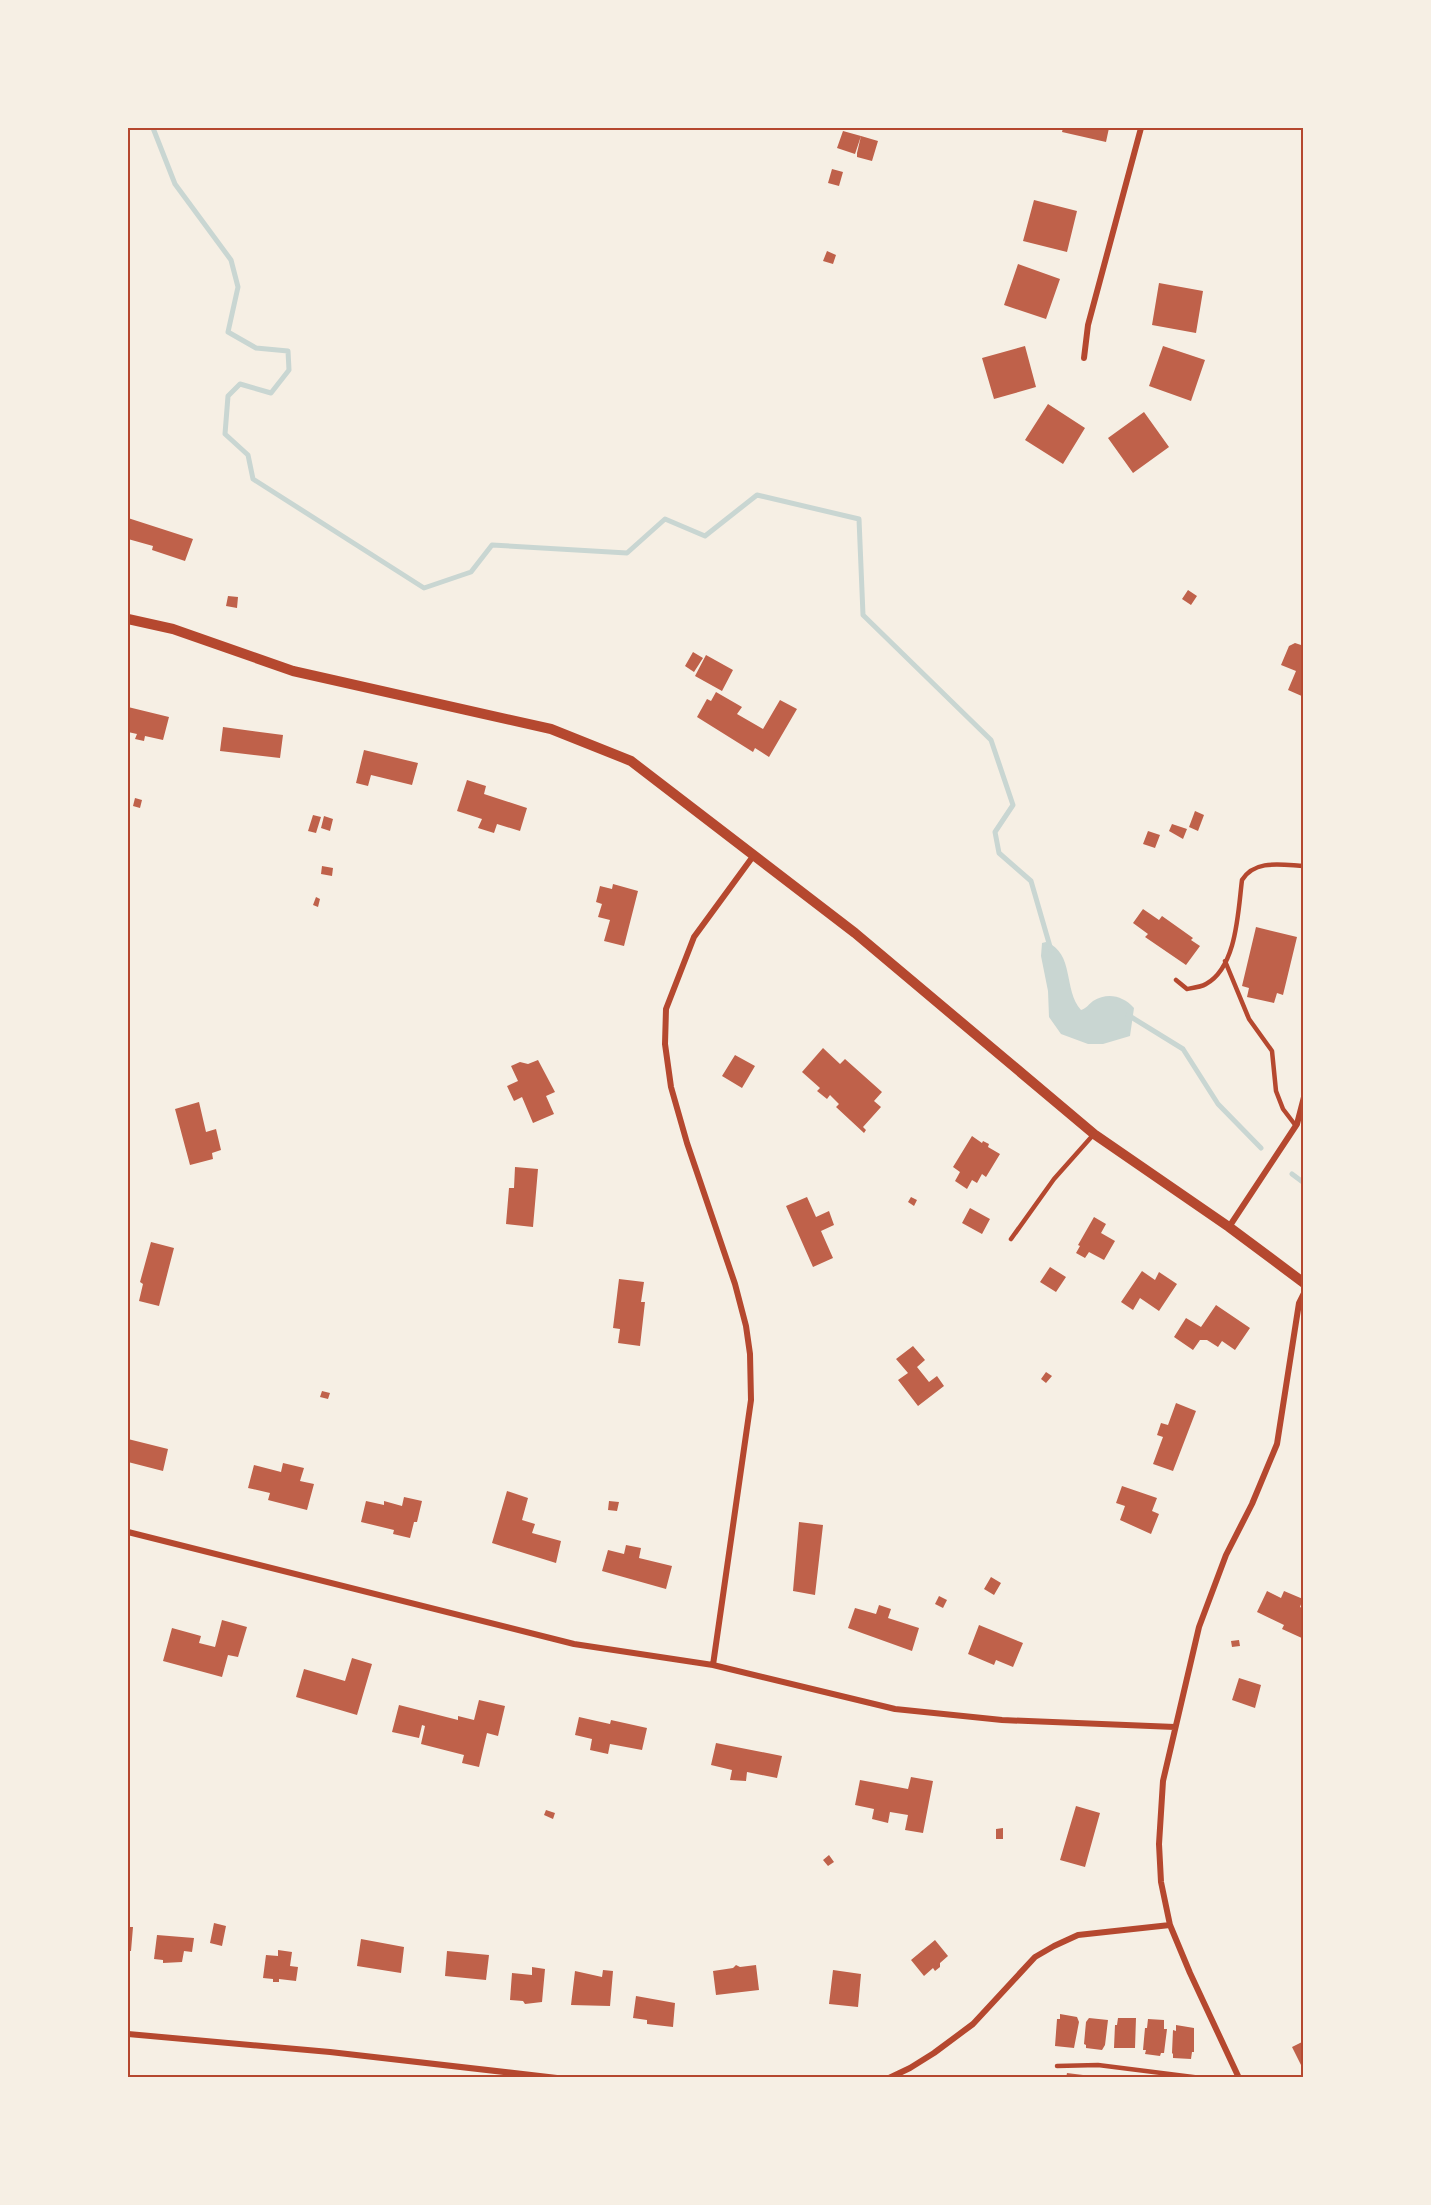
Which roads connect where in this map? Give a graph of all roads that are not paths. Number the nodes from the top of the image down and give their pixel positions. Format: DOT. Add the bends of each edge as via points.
graph roads {
  1 [pos="1141,128"];
  2 [pos="1084,358"];
  3 [pos="128,619"];
  4 [pos="754,855"];
  5 [pos="1304,866"];
  6 [pos="1225,961"];
  7 [pos="1176,980"];
  8 [pos="1304,1097"];
  9 [pos="1296,1126"];
  10 [pos="1094,1134"];
  11 [pos="1229,1227"];
  12 [pos="1011,1239"];
  13 [pos="1304,1283"];
  14 [pos="1304,1293"];
  15 [pos="128,1532"];
  16 [pos="713,1665"];
  17 [pos="1175,1727"];
  18 [pos="1170,1925"];
  19 [pos="128,2034"];
  20 [pos="1057,2066"];
  21 [pos="557,2078"];
  22 [pos="889,2078"];
  23 [pos="1201,2078"];
  24 [pos="1239,2078"];
  1 -- 2 [label="street" via="1088,325"];
  3 -- 4 [label="street" via="173,629 293,671 550,729 631,761"];
  4 -- 10 [label="street" via="855,933"];
  4 -- 16 [label="street" via="694,937 666,1009 665,1044 671,1087 735,1284 750,1354 751,1400"];
  5 -- 6 [label="lane" via="1259,865 1246,873 1234,944"];
  6 -- 7 [label="lane" via="1206,984 1187,989"];
  6 -- 9 [label="lane" via="1249,1019 1272,1051 1276,1091"];
  8 -- 9 [label="street"];
  9 -- 11 [label="street"];
  10 -- 11 [label="street"];
  10 -- 12 [label="lane" via="1054,1179"];
  11 -- 13 [label="street"];
  14 -- 17 [label="street" via="1297,1314 1277,1444 1226,1555 1199,1628"];
  15 -- 16 [label="street" via="574,1644"];
  16 -- 17 [label="street" via="896,1709 1002,1720"];
  17 -- 18 [label="street" via="1163,1781 1159,1844 1161,1882"];
  18 -- 22 [label="street" via="1077,1935 1054,1946 1035,1957 974,2024 934,2053"];
  18 -- 24 [label="street"];
  19 -- 21 [label="street"];
  20 -- 23 [label="lane" via="1098,2065"];
}
